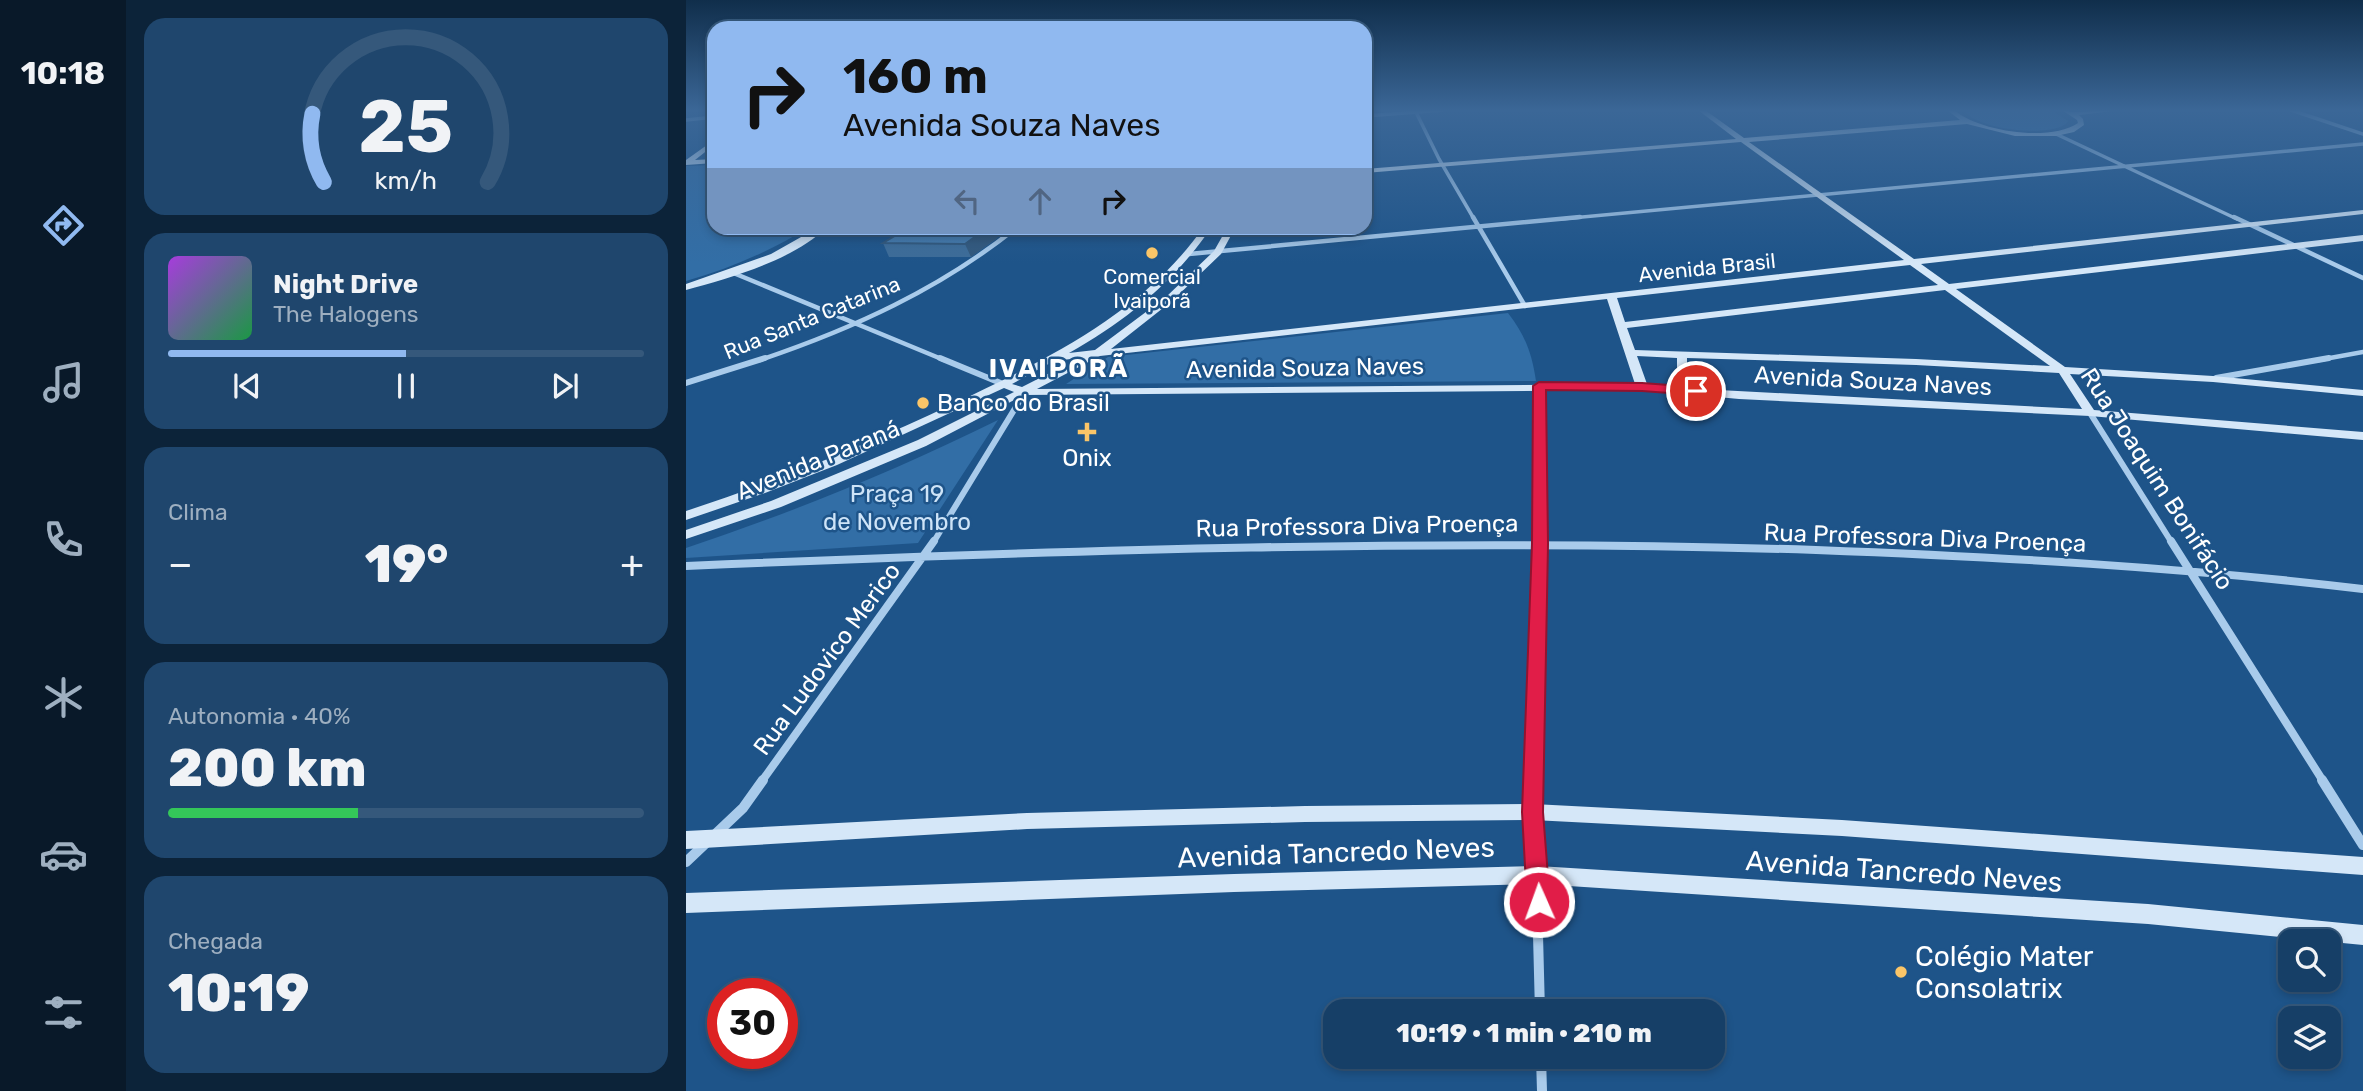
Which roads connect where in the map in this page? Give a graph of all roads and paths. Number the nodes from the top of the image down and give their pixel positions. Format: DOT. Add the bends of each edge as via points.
graph roads {
  1 [pos="705,161"];
  2 [pos="1453,161"];
  3 [pos="1457,161"];
  4 [pos="1771,161"];
  5 [pos="2113,161"];
  6 [pos="2179,161"];
  7 [pos="1442,162"];
  8 [pos="687,163"];
  9 [pos="1372,164"];
  10 [pos="2124,166"];
  11 [pos="1372,170"];
  12 [pos="1817,195"];
  13 [pos="2363,212"];
  14 [pos="2249,224"];
  15 [pos="1478,228"];
  16 [pos="809,235"];
  17 [pos="1007,235"];
  18 [pos="1202,235"];
  19 [pos="1227,235"];
  20 [pos="2363,238"];
  21 [pos="2296,246"];
  22 [pos="1218,252"];
  23 [pos="1189,254"];
  24 [pos="1915,262"];
  25 [pos="731,272"];
  26 [pos="2363,278"];
  27 [pos="686,287"];
  28 [pos="1951,288"];
  29 [pos="1611,296"];
  30 [pos="1525,306"];
  31 [pos="854,323"];
  32 [pos="1620,326"];
  33 [pos="1632,352"];
  34 [pos="2363,352"];
  35 [pos="1098,353"];
  36 [pos="1682,353"];
  37 [pos="1054,358"];
  38 [pos="2063,371"];
  39 [pos="2213,379"];
  40 [pos="686,383"];
  41 [pos="1003,384"];
  42 [pos="1539,386"];
  43 [pos="1642,387"];
  44 [pos="1696,391"];
  45 [pos="1025,393"];
  46 [pos="2363,393"];
  47 [pos="2090,413"];
  48 [pos="2363,436"];
  49 [pos="686,516"];
  50 [pos="686,535"];
  51 [pos="1540,544"];
  52 [pos="925,556"];
  53 [pos="686,566"];
  54 [pos="2191,569"];
  55 [pos="2363,589"];
  56 [pos="1533,812"];
  57 [pos="713,838"];
  58 [pos="686,840"];
  59 [pos="2363,845"];
  60 [pos="686,862"];
  61 [pos="2363,866"];
  62 [pos="1538,875"];
  63 [pos="686,903"];
  64 [pos="2363,935"];
  65 [pos="1541,999"];
  66 [pos="1541,1069"];
  67 [pos="1542,1091"];
  1 -- 8 [label="street"];
  2 -- 7 [label="street"];
  3 -- 7 [label="street"];
  4 -- 12 [label="street, Rua Joaquim Bonifácio"];
  5 -- 10 [label="street"];
  6 -- 10 [label="street"];
  7 -- 9 [label="street"];
  7 -- 11 [label="street"];
  7 -- 15 [label="street"];
  10 -- 12 [label="street"];
  10 -- 14 [label="street"];
  12 -- 15 [label="street"];
  12 -- 24 [label="street, Rua Joaquim Bonifácio"];
  13 -- 14 [label="street, Avenida Brasil"];
  14 -- 21 [label="street"];
  14 -- 24 [label="street, Avenida Brasil"];
  15 -- 22 [label="street"];
  15 -- 30 [label="street"];
  16 -- 25 [label="street"];
  17 -- 31 [label="street, Rua Santa Catarina" via="967,266"];
  18 -- 23 [label="street, Avenida Paraná"];
  19 -- 22 [label="street, Avenida Paraná"];
  20 -- 21 [label="street, Avenida Brasil"];
  21 -- 26 [label="street"];
  21 -- 28 [label="street, Avenida Brasil"];
  22 -- 23 [label="street"];
  22 -- 35 [label="street, Avenida Paraná" via="1169,299"];
  23 -- 37 [label="street, Avenida Paraná" via="1144,298"];
  24 -- 28 [label="street, Rua Joaquim Bonifácio"];
  24 -- 29 [label="street, Avenida Brasil"];
  25 -- 27 [label="street"];
  25 -- 31 [label="street"];
  28 -- 32 [label="street, Avenida Brasil"];
  28 -- 38 [label="street, Rua Joaquim Bonifácio"];
  29 -- 30 [label="street, Avenida Brasil"];
  29 -- 32 [label="street"];
  30 -- 35 [label="street, Avenida Brasil"];
  31 -- 40 [label="street, Rua Santa Catarina"];
  31 -- 41 [label="street"];
  32 -- 33 [label="street"];
  33 -- 36 [label="street, Avenida Souza Naves"];
  33 -- 43 [label="street"];
  34 -- 39 [label="street"];
  35 -- 37 [label="street, Avenida Brasil"];
  35 -- 45 [label="street, Avenida Paraná"];
  36 -- 38 [label="street, Avenida Souza Naves"];
  36 -- 44 [label="street" via="1682,375"];
  37 -- 41 [label="street, Avenida Paraná"];
  38 -- 39 [label="street, Avenida Souza Naves"];
  38 -- 47 [label="street, Rua Joaquim Bonifácio"];
  39 -- 46 [label="street, Avenida Souza Naves"];
  41 -- 45 [label="street, Avenida Souza Naves"];
  41 -- 49 [label="street, Avenida Paraná" via="845,458 765,491"];
  42 -- 43 [label="street, Avenida Souza Naves"];
  42 -- 45 [label="street, Avenida Souza Naves"];
  42 -- 51 [label="street"];
  43 -- 44 [label="street, Avenida Souza Naves"];
  44 -- 47 [label="street, Avenida Souza Naves"];
  45 -- 50 [label="street, Avenida Paraná" via="922,443 776,504"];
  45 -- 52 [label="street, Rua Ludovico Merico"];
  47 -- 48 [label="street, Avenida Souza Naves"];
  47 -- 54 [label="street, Rua Joaquim Bonifácio"];
  51 -- 52 [label="street, Rua Professora Diva Proença" via="1340,544"];
  51 -- 54 [label="street, Rua Professora Diva Proença"];
  51 -- 56 [label="street"];
  52 -- 53 [label="street, Rua Professora Diva Proença"];
  52 -- 57 [label="street, Rua Ludovico Merico" via="743,808"];
  54 -- 55 [label="street, Rua Professora Diva Proença"];
  54 -- 59 [label="street, Rua Joaquim Bonifácio"];
  56 -- 57 [label="street, Avenida Tancredo Neves" via="1027,821"];
  56 -- 61 [label="street, Avenida Tancredo Neves" via="1842,828"];
  56 -- 62 [label="street"];
  57 -- 58 [label="street, Avenida Tancredo Neves"];
  57 -- 60 [label="street, Rua Ludovico Merico"];
  62 -- 63 [label="street, Avenida Tancredo Neves"];
  62 -- 64 [label="street, Avenida Tancredo Neves" via="2148,914"];
  62 -- 65 [label="street"];
  66 -- 67 [label="street"];
}
